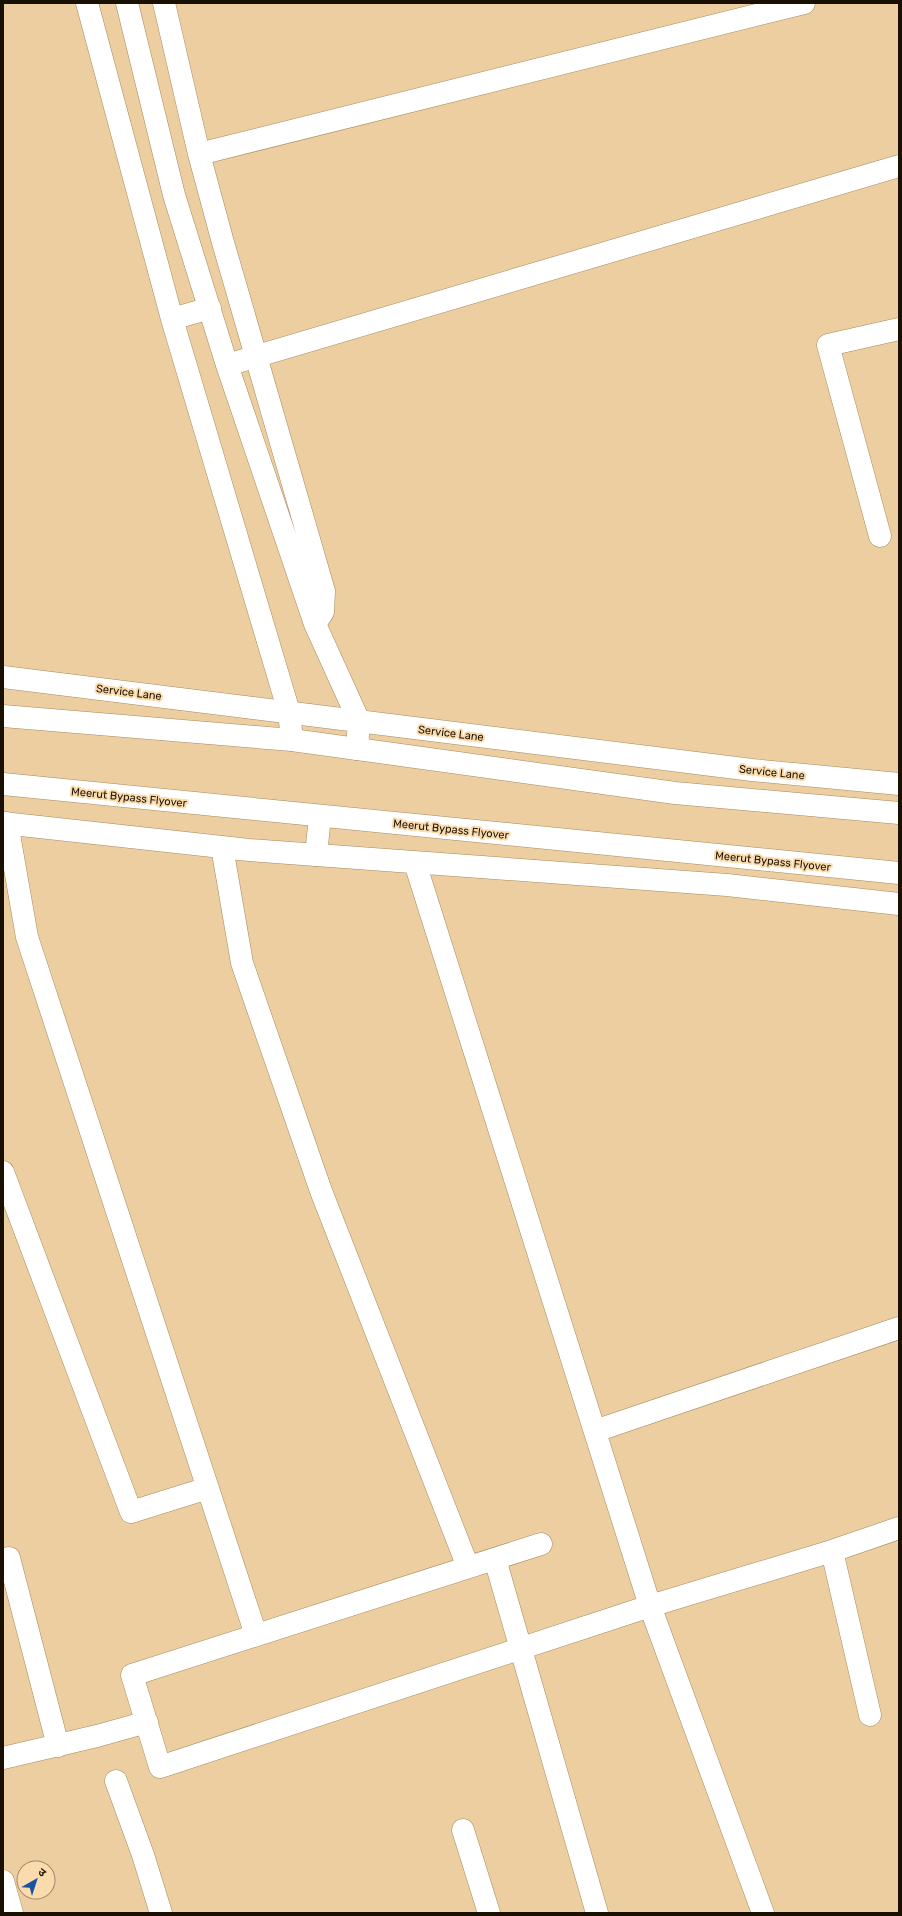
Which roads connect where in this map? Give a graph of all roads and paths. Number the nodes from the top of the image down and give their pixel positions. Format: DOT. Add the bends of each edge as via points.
graph roads {
  1 [pos="87,3"];
  2 [pos="127,3"];
  3 [pos="164,3"];
  4 [pos="804,3"];
  5 [pos="199,154"];
  6 [pos="899,166"];
  7 [pos="174,196"];
  8 [pos="141,204"];
  9 [pos="210,308"];
  10 [pos="172,319"];
  11 [pos="899,329"];
  12 [pos="257,356"];
  13 [pos="227,365"];
  14 [pos="880,536"];
  15 [pos="315,624"];
  16 [pos="3,677"];
  17 [pos="289,712"];
  18 [pos="3,716"];
  19 [pos="359,721"];
  20 [pos="292,740"];
  21 [pos="357,749"];
  22 [pos="3,784"];
  23 [pos="899,784"];
  24 [pos="899,813"];
  25 [pos="320,816"];
  26 [pos="5,823"];
  27 [pos="222,847"];
  28 [pos="316,855"];
  29 [pos="415,863"];
  30 [pos="899,873"];
  31 [pos="899,904"];
  32 [pos="3,1172"];
  33 [pos="899,1328"];
  34 [pos="595,1430"];
  35 [pos="208,1488"];
  36 [pos="899,1528"];
  37 [pos="541,1544"];
  38 [pos="832,1551"];
  39 [pos="9,1558"];
  40 [pos="495,1559"];
  41 [pos="468,1567"];
  42 [pos="650,1606"];
  43 [pos="256,1635"];
  44 [pos="520,1648"];
  45 [pos="870,1715"];
  46 [pos="146,1722"];
  47 [pos="58,1746"];
  48 [pos="3,1758"];
  49 [pos="116,1781"];
  50 [pos="463,1830"];
  51 [pos="3,1881"];
  52 [pos="12,1913"];
  53 [pos="161,1913"];
  54 [pos="489,1913"];
  55 [pos="597,1913"];
  56 [pos="763,1913"];
  1 -- 8 [label="main road"];
  2 -- 7 [label="main road"];
  3 -- 5 [label="main road"];
  4 -- 5 [label="main road"];
  5 -- 12 [label="main road"];
  6 -- 12 [label="main road"];
  7 -- 8 [label="main road"];
  7 -- 9 [label="main road"];
  8 -- 10 [label="main road"];
  9 -- 10 [label="main road"];
  9 -- 13 [label="main road"];
  10 -- 17 [label="main road"];
  11 -- 14 [label="main road" via="828,345"];
  12 -- 13 [label="main road"];
  12 -- 15 [label="main road" via="324,591 323,612"];
  13 -- 15 [label="main road"];
  15 -- 19 [label="main road"];
  16 -- 17 [label="main road, Service Lane"];
  17 -- 19 [label="main road, Service Lane"];
  17 -- 20 [label="main road"];
  18 -- 20 [label="main road"];
  19 -- 21 [label="main road"];
  19 -- 23 [label="main road, Service Lane" via="752,770"];
  20 -- 21 [label="main road"];
  21 -- 24 [label="main road" via="705,796"];
  22 -- 25 [label="main road, Meerut Bypass Flyover"];
  25 -- 28 [label="main road"];
  25 -- 30 [label="main road, Meerut Bypass Flyover"];
  26 -- 27 [label="main road"];
  26 -- 35 [label="main road" via="27,936"];
  27 -- 28 [label="main road"];
  27 -- 41 [label="main road" via="242,963 321,1192"];
  28 -- 29 [label="main road"];
  29 -- 31 [label="main road" via="727,885"];
  29 -- 34 [label="main road"];
  32 -- 35 [label="main road" via="131,1512"];
  33 -- 34 [label="main road"];
  34 -- 42 [label="main road"];
  35 -- 43 [label="main road"];
  36 -- 38 [label="main road"];
  37 -- 40 [label="main road"];
  38 -- 42 [label="main road"];
  38 -- 45 [label="main road"];
  39 -- 47 [label="main road"];
  40 -- 41 [label="main road"];
  40 -- 44 [label="main road"];
  41 -- 43 [label="main road"];
  42 -- 44 [label="main road"];
  42 -- 56 [label="main road"];
  43 -- 46 [label="main road" via="132,1675"];
  44 -- 46 [label="main road" via="160,1767"];
  44 -- 55 [label="main road"];
  46 -- 47 [label="main road"];
  47 -- 48 [label="main road"];
  49 -- 53 [label="main road"];
  50 -- 54 [label="main road"];
  51 -- 52 [label="main road"];
}
